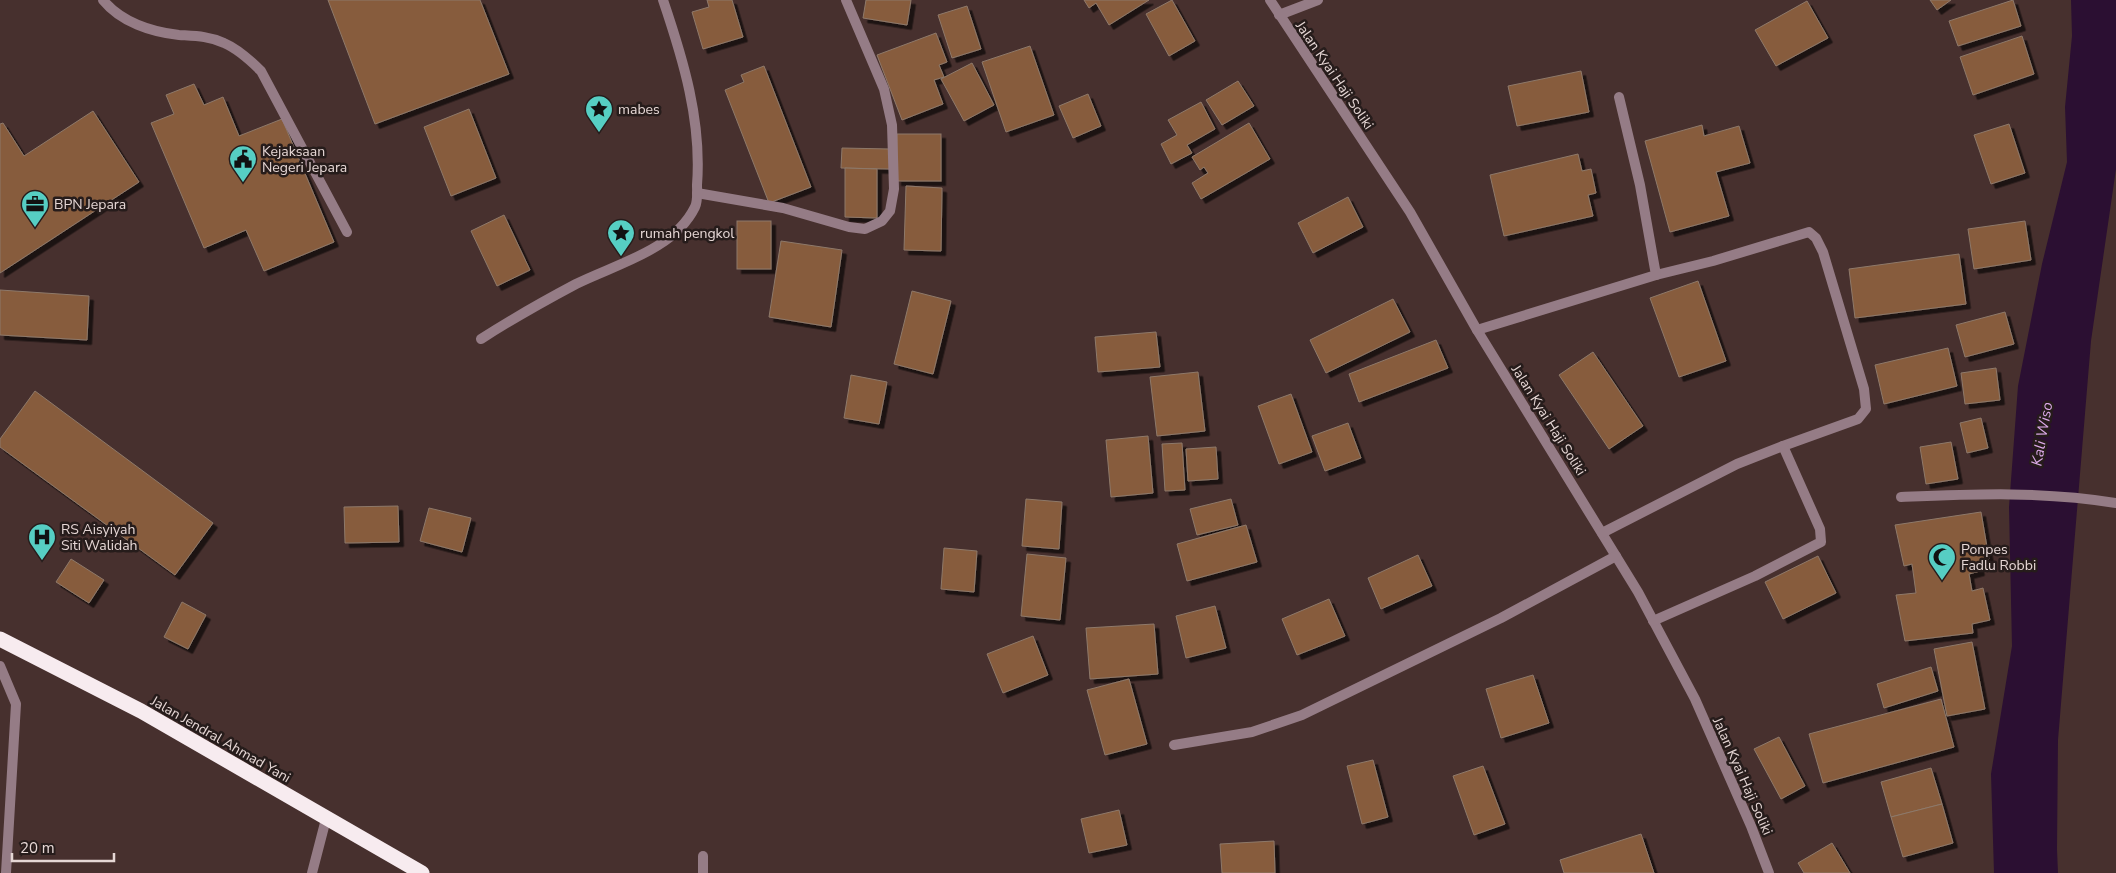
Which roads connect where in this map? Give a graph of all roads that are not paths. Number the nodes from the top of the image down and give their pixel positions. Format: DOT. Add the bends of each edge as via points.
graph roads {
  1 [pos="103,0"];
  2 [pos="662,0"];
  3 [pos="846,0"];
  4 [pos="1270,0"];
  5 [pos="1318,0"];
  6 [pos="1279,15"];
  7 [pos="1619,97"];
  8 [pos="697,193"];
  9 [pos="347,232"];
  10 [pos="1656,275"];
  11 [pos="1478,330"];
  12 [pos="481,339"];
  13 [pos="1783,446"];
  14 [pos="1900,497"];
  15 [pos="2116,503"];
  16 [pos="1602,533"];
  17 [pos="1616,556"];
  18 [pos="1653,621"];
  19 [pos="0,639"];
  20 [pos="0,666"];
  21 [pos="1174,745"];
  22 [pos="326,819"];
  23 [pos="703,856"];
  24 [pos="6,873"];
  25 [pos="312,873"];
  26 [pos="422,873"];
  27 [pos="703,873"];
  28 [pos="1769,873"];
  1 -- 9 [label="street" via="131,22 224,43 251,61 261,71"];
  2 -- 8 [label="street" via="682,56 695,121"];
  3 -- 8 [label="street" via="884,89 892,126 894,189 890,211 882,220 865,229 783,208"];
  4 -- 6 [label="street, Jalan Kyai Haji Soliki"];
  5 -- 6 [label="street"];
  6 -- 11 [label="street, Jalan Kyai Haji Soliki" via="1410,212"];
  7 -- 10 [label="street" via="1640,185"];
  8 -- 12 [label="street" via="690,217 674,233 639,256 553,296"];
  10 -- 11 [label="street"];
  10 -- 13 [label="street" via="1809,232 1816,238 1864,389 1866,409 1858,419"];
  11 -- 16 [label="street, Jalan Kyai Haji Soliki"];
  13 -- 16 [label="street" via="1737,464"];
  13 -- 18 [label="street" via="1820,529 1821,542 1755,576"];
  14 -- 15 [label="street" via="2007,493"];
  16 -- 17 [label="street, Jalan Kyai Haji Soliki"];
  17 -- 18 [label="street, Jalan Kyai Haji Soliki"];
  17 -- 21 [label="street" via="1500,618 1302,715 1252,732"];
  18 -- 28 [label="street, Jalan Kyai Haji Soliki" via="1695,699"];
  19 -- 22 [label="highway, Jalan Jendral Ahmad Yani" via="141,711"];
  20 -- 24 [label="street" via="16,704"];
  22 -- 25 [label="street"];
  22 -- 26 [label="highway, Jalan Jendral Ahmad Yani"];
  23 -- 27 [label="street"];
}
